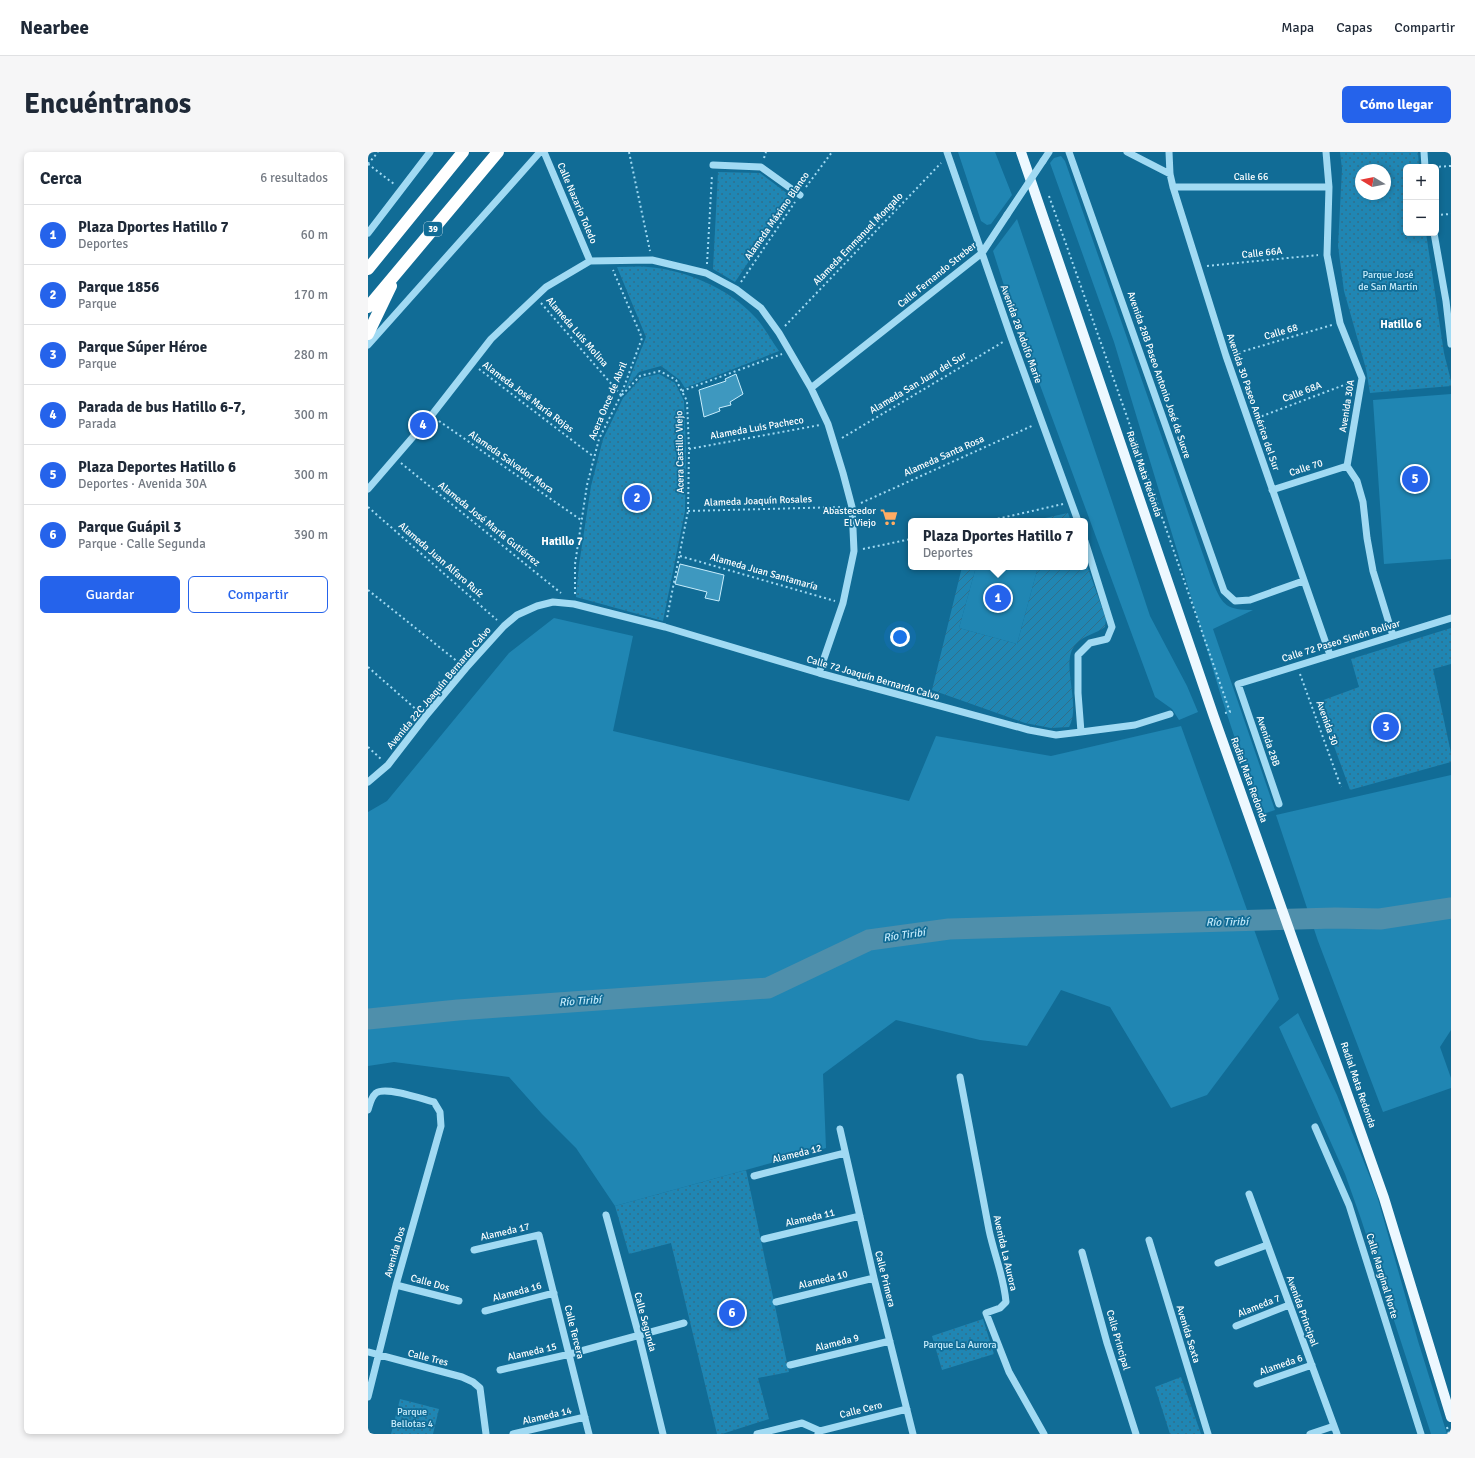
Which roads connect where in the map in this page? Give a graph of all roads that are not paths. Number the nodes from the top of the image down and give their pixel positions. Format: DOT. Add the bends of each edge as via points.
graph roads {
  1 [pos="430,152"];
  2 [pos="463,152"];
  3 [pos="498,152"];
  4 [pos="540,152"];
  5 [pos="544,152"];
  6 [pos="1021,152"];
  7 [pos="1048,152"];
  8 [pos="1069,152"];
  9 [pos="1127,152"];
  10 [pos="1169,152"];
  11 [pos="1326,152"];
  12 [pos="1424,152"];
  13 [pos="947,154"];
  14 [pos="1425,164"];
  15 [pos="712,165"];
  16 [pos="1170,174"];
  17 [pos="1173,187"];
  18 [pos="1329,187"];
  19 [pos="800,195"];
  20 [pos="368,233"];
  21 [pos="1435,236"];
  22 [pos="982,253"];
  23 [pos="590,261"];
  24 [pos="368,269"];
  25 [pos="398,271"];
  26 [pos="368,307"];
  27 [pos="368,334"];
  28 [pos="1451,344"];
  29 [pos="368,345"];
  30 [pos="811,388"];
  31 [pos="1346,466"];
  32 [pos="368,488"];
  33 [pos="1272,490"];
  34 [pos="1077,518"];
  35 [pos="1088,551"];
  36 [pos="1303,581"];
  37 [pos="574,604"];
  38 [pos="1451,618"];
  39 [pos="1393,636"];
  40 [pos="1330,656"];
  41 [pos="819,673"];
  42 [pos="1238,684"];
  43 [pos="1170,714"];
  44 [pos="1081,732"];
  45 [pos="368,782"];
  46 [pos="1278,804"];
  47 [pos="960,1077"];
  48 [pos="368,1110"];
  49 [pos="1315,1127"];
  50 [pos="840,1129"];
  51 [pos="845,1153"];
  52 [pos="754,1176"];
  53 [pos="1249,1194"];
  54 [pos="606,1215"];
  55 [pos="860,1216"];
  56 [pos="539,1235"];
  57 [pos="764,1238"];
  58 [pos="1150,1240"];
  59 [pos="1268,1245"];
  60 [pos="474,1250"];
  61 [pos="1082,1252"];
  62 [pos="1218,1263"];
  63 [pos="874,1278"];
  64 [pos="396,1285"];
  65 [pos="554,1293"];
  66 [pos="459,1301"];
  67 [pos="776,1302"];
  68 [pos="1289,1305"];
  69 [pos="485,1311"];
  70 [pos="684,1323"];
  71 [pos="1236,1326"];
  72 [pos="639,1336"];
  73 [pos="890,1341"];
  74 [pos="368,1352"];
  75 [pos="570,1354"];
  76 [pos="378,1355"];
  77 [pos="790,1365"];
  78 [pos="1312,1365"];
  79 [pos="500,1370"];
  80 [pos="1257,1384"];
  81 [pos="368,1397"];
  82 [pos="907,1409"];
  83 [pos="586,1417"];
  84 [pos="1451,1417"];
  85 [pos="1334,1426"];
  86 [pos="819,1432"];
  87 [pos="486,1434"];
  88 [pos="513,1434"];
  89 [pos="589,1434"];
  90 [pos="663,1434"];
  91 [pos="757,1434"];
  92 [pos="913,1434"];
  93 [pos="1044,1434"];
  94 [pos="1136,1434"];
  95 [pos="1208,1434"];
  96 [pos="1310,1434"];
  97 [pos="1337,1434"];
  98 [pos="1421,1434"];
  1 -- 20 [label="street"];
  2 -- 24 [label="highway, 39"];
  3 -- 25 [label="highway, 39"];
  4 -- 29 [label="street"];
  5 -- 23 [label="street, Calle Nazario Toledo"];
  6 -- 84 [label="main road, Radial Mata Redonda" via="1214,717 1384,1198"];
  7 -- 22 [label="street, Calle Fernando Streber, bridge"];
  8 -- 36 [label="street, Avenida 28B Paseo Antonio José de Sucre" via="1224,591 1236,601 1250,600"];
  9 -- 16 [label="street"];
  10 -- 16 [label="street, Avenida 30 Paseo América del Sur"];
  11 -- 18 [label="street, Avenida 30A"];
  12 -- 14 [label="street"];
  13 -- 22 [label="street, Avenida 28 Adolfo Marie"];
  15 -- 19 [label="street" via="761,167"];
  16 -- 17 [label="street, Avenida 30 Paseo América del Sur"];
  17 -- 18 [label="street, Calle 66"];
  17 -- 33 [label="street, Avenida 30 Paseo América del Sur" via="1226,356"];
  18 -- 31 [label="street, Avenida 30A" via="1327,254 1340,323 1362,378"];
  21 -- 28 [label="street"];
  22 -- 30 [label="street, Calle Fernando Streber"];
  22 -- 34 [label="street, Avenida 28 Adolfo Marie" via="1010,337"];
  23 -- 30 [label="street" via="652,260 706,273 736,289 761,308 791,351"];
  23 -- 32 [label="street" via="546,287 491,339 431,416"];
  25 -- 26 [label="highway, 39"];
  25 -- 27 [label="highway"];
  30 -- 41 [label="street" via="835,443 852,506 854,551 842,603"];
  31 -- 33 [label="street, Calle 70"];
  31 -- 39 [label="street" via="1357,481 1363,502 1373,571"];
  33 -- 36 [label="street, Avenida 30 Paseo América del Sur"];
  35 -- 44 [label="street" via="1112,627 1107,639 1090,643 1078,655"];
  36 -- 40 [label="street, Avenida 30 Paseo América del Sur"];
  37 -- 41 [label="street, Calle 72 Joaquín Bernardo Calvo" via="665,627"];
  37 -- 45 [label="street, Avenida 22C Joaquín Bernardo Calvo" via="553,602 537,606 518,615 504,626 425,717 388,765"];
  38 -- 39 [label="street, Calle 72 Paseo Simón Bolívar"];
  39 -- 40 [label="street, Calle 72 Paseo Simón Bolívar"];
  40 -- 42 [label="street, Calle 72 Paseo Simón Bolívar"];
  41 -- 44 [label="street, Calle 72 Joaquín Bernardo Calvo" via="1029,730 1056,735"];
  42 -- 46 [label="street, Avenida 28B"];
  43 -- 44 [label="street, Calle 72 Joaquín Bernardo Calvo" via="1135,725"];
  47 -- 93 [label="street, Avenida La Aurora" via="1006,1302 1000,1308 986,1313 1009,1372"];
  48 -- 64 [label="street, Avenida Dos" via="372,1098 383,1090 434,1102 440,1112 440,1126"];
  49 -- 98 [label="street, Calle Marginal Norte" via="1349,1205"];
  50 -- 51 [label="street, Calle Primera"];
  51 -- 52 [label="street, Alameda 12"];
  51 -- 55 [label="street, Calle Primera"];
  53 -- 59 [label="street, Avenida Principal"];
  54 -- 72 [label="street, Calle Segunda"];
  55 -- 57 [label="street, Alameda 11"];
  55 -- 63 [label="street, Calle Primera"];
  56 -- 60 [label="street, Alameda 17"];
  56 -- 65 [label="street, Calle Tercera"];
  58 -- 95 [label="street, Avenida Sexta"];
  59 -- 62 [label="street"];
  59 -- 68 [label="street, Avenida Principal"];
  61 -- 94 [label="street, Calle Principal"];
  63 -- 67 [label="street, Alameda 10"];
  63 -- 73 [label="street, Calle Primera"];
  64 -- 66 [label="street, Calle Dos"];
  64 -- 76 [label="street, Avenida Dos"];
  65 -- 69 [label="street, Alameda 16"];
  65 -- 75 [label="street, Calle Tercera"];
  68 -- 71 [label="street, Alameda 7"];
  68 -- 78 [label="street, Avenida Principal"];
  70 -- 72 [label="street, Alameda 15"];
  72 -- 75 [label="street, Alameda 15"];
  72 -- 90 [label="street, Calle Segunda"];
  73 -- 77 [label="street, Alameda 9"];
  73 -- 82 [label="street, Calle Primera"];
  74 -- 76 [label="street, Calle Tres"];
  75 -- 79 [label="street, Alameda 15"];
  75 -- 83 [label="street, Calle Tercera"];
  76 -- 81 [label="street, Avenida Dos"];
  76 -- 87 [label="street, Calle Tres" via="473,1382 480,1388"];
  78 -- 80 [label="street, Alameda 6"];
  78 -- 85 [label="street, Avenida Principal"];
  82 -- 86 [label="street, Calle Cero"];
  82 -- 92 [label="street, Calle Primera"];
  83 -- 88 [label="street, Alameda 14"];
  83 -- 89 [label="street, Calle Tercera"];
  85 -- 96 [label="street"];
  85 -- 97 [label="street, Avenida Principal"];
  86 -- 91 [label="street, Calle Cero" via="802,1423"];
}
